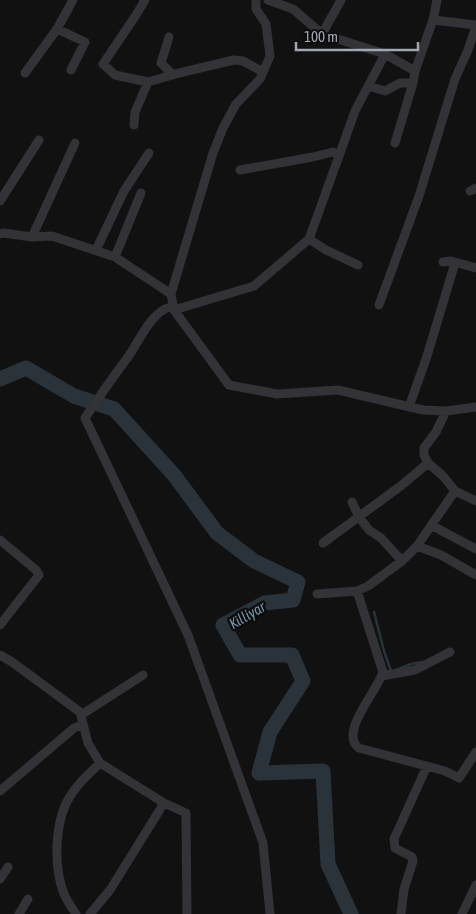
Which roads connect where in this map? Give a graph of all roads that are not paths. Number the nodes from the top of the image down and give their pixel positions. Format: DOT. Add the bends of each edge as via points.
graph roads {
  1 [pos="73,0"];
  2 [pos="145,0"];
  3 [pos="256,0"];
  4 [pos="268,0"];
  5 [pos="341,0"];
  6 [pos="437,0"];
  7 [pos="433,20"];
  8 [pos="476,25"];
  9 [pos="57,29"];
  10 [pos="322,34"];
  11 [pos="169,37"];
  12 [pos="385,54"];
  13 [pos="71,70"];
  14 [pos="415,71"];
  15 [pos="263,72"];
  16 [pos="25,73"];
  17 [pos="173,74"];
  18 [pos="148,82"];
  19 [pos="413,83"];
  20 [pos="368,86"];
  21 [pos="134,125"];
  22 [pos="39,140"];
  23 [pos="75,143"];
  24 [pos="395,143"];
  25 [pos="150,153"];
  26 [pos="339,156"];
  27 [pos="240,170"];
  28 [pos="141,193"];
  29 [pos="0,201"];
  30 [pos="0,234"];
  31 [pos="32,237"];
  32 [pos="309,239"];
  33 [pos="96,250"];
  34 [pos="115,257"];
  35 [pos="444,262"];
  36 [pos="455,263"];
  37 [pos="358,265"];
  38 [pos="475,266"];
  39 [pos="171,294"];
  40 [pos="378,305"];
  41 [pos="174,310"];
  42 [pos="409,407"];
  43 [pos="476,407"];
  44 [pos="446,411"];
  45 [pos="428,463"];
  46 [pos="455,491"];
  47 [pos="476,501"];
  48 [pos="352,502"];
  49 [pos="359,517"];
  50 [pos="431,525"];
  51 [pos="0,540"];
  52 [pos="323,543"];
  53 [pos="417,546"];
  54 [pos="476,549"];
  55 [pos="402,561"];
  56 [pos="476,575"];
  57 [pos="357,591"];
  58 [pos="317,594"];
  59 [pos="0,624"];
  60 [pos="450,652"];
  61 [pos="0,655"];
  62 [pos="144,675"];
  63 [pos="382,676"];
  64 [pos="82,719"];
  65 [pos="476,752"];
  66 [pos="100,763"];
  67 [pos="427,766"];
  68 [pos="0,791"];
  69 [pos="164,803"];
  70 [pos="8,866"];
  71 [pos="0,879"];
  72 [pos="476,885"];
  73 [pos="28,899"];
  74 [pos="19,914"];
  75 [pos="76,914"];
  76 [pos="90,914"];
  77 [pos="187,914"];
  78 [pos="270,914"];
  79 [pos="401,914"];
  80 [pos="462,914"];
  1 -- 9 [label="street"];
  2 -- 18 [label="street" via="103,64 115,74"];
  3 -- 15 [label="street" via="256,9 266,24 270,46 270,56"];
  4 -- 10 [label="street" via="292,9"];
  5 -- 10 [label="street"];
  6 -- 7 [label="street"];
  7 -- 8 [label="street"];
  7 -- 14 [label="street"];
  8 -- 40 [label="street" via="455,79 419,196"];
  9 -- 13 [label="street" via="85,42"];
  9 -- 16 [label="street"];
  10 -- 12 [label="street"];
  11 -- 17 [label="street" via="161,62"];
  12 -- 14 [label="street"];
  12 -- 20 [label="street"];
  14 -- 19 [label="street"];
  15 -- 17 [label="street" via="243,61 234,60"];
  15 -- 39 [label="street" via="236,104 223,128"];
  17 -- 18 [label="street"];
  18 -- 21 [label="street" via="135,112"];
  19 -- 20 [label="street" via="400,83 385,90"];
  19 -- 24 [label="street"];
  20 -- 26 [label="street"];
  22 -- 29 [label="street"];
  23 -- 31 [label="street"];
  25 -- 33 [label="street" via="124,191"];
  26 -- 27 [label="street" via="333,152"];
  26 -- 32 [label="street"];
  28 -- 34 [label="street"];
  30 -- 31 [label="street"];
  31 -- 33 [label="street" via="52,236"];
  32 -- 37 [label="street"];
  32 -- 41 [label="street" via="254,286"];
  33 -- 34 [label="street"];
  34 -- 39 [label="street"];
  35 -- 36 [label="street"];
  36 -- 38 [label="street"];
  36 -- 42 [label="street" via="428,356"];
  39 -- 41 [label="street"];
  41 -- 42 [label="street" via="229,385 277,394 338,390"];
  41 -- 78 [label="street" via="170,307 164,309 145,329 85,418 188,635 263,843"];
  42 -- 44 [label="street"];
  43 -- 44 [label="street"];
  44 -- 45 [label="street" via="424,448"];
  45 -- 46 [label="street"];
  45 -- 49 [label="street"];
  46 -- 47 [label="street"];
  46 -- 50 [label="street"];
  48 -- 49 [label="street"];
  49 -- 52 [label="street"];
  49 -- 55 [label="street"];
  50 -- 53 [label="street"];
  50 -- 54 [label="street"];
  51 -- 59 [label="street" via="38,575"];
  53 -- 55 [label="street"];
  53 -- 56 [label="street" via="441,555"];
  55 -- 57 [label="street"];
  57 -- 58 [label="street"];
  57 -- 63 [label="street" via="383,669"];
  60 -- 63 [label="street" via="416,670"];
  61 -- 64 [label="street" via="80,712"];
  62 -- 64 [label="street"];
  63 -- 67 [label="street" via="354,725 353,741 359,748"];
  64 -- 66 [label="street" via="88,743"];
  64 -- 68 [label="street"];
  65 -- 67 [label="street" via="459,778"];
  66 -- 69 [label="street"];
  66 -- 75 [label="street" via="73,791 59,825 58,846 64,894"];
  67 -- 79 [label="street" via="394,839 395,848 412,857 413,861 404,889"];
  69 -- 76 [label="street" via="110,890"];
  69 -- 77 [label="street" via="186,813"];
  70 -- 71 [label="street"];
  72 -- 80 [label="street"];
  73 -- 74 [label="street"];
}
